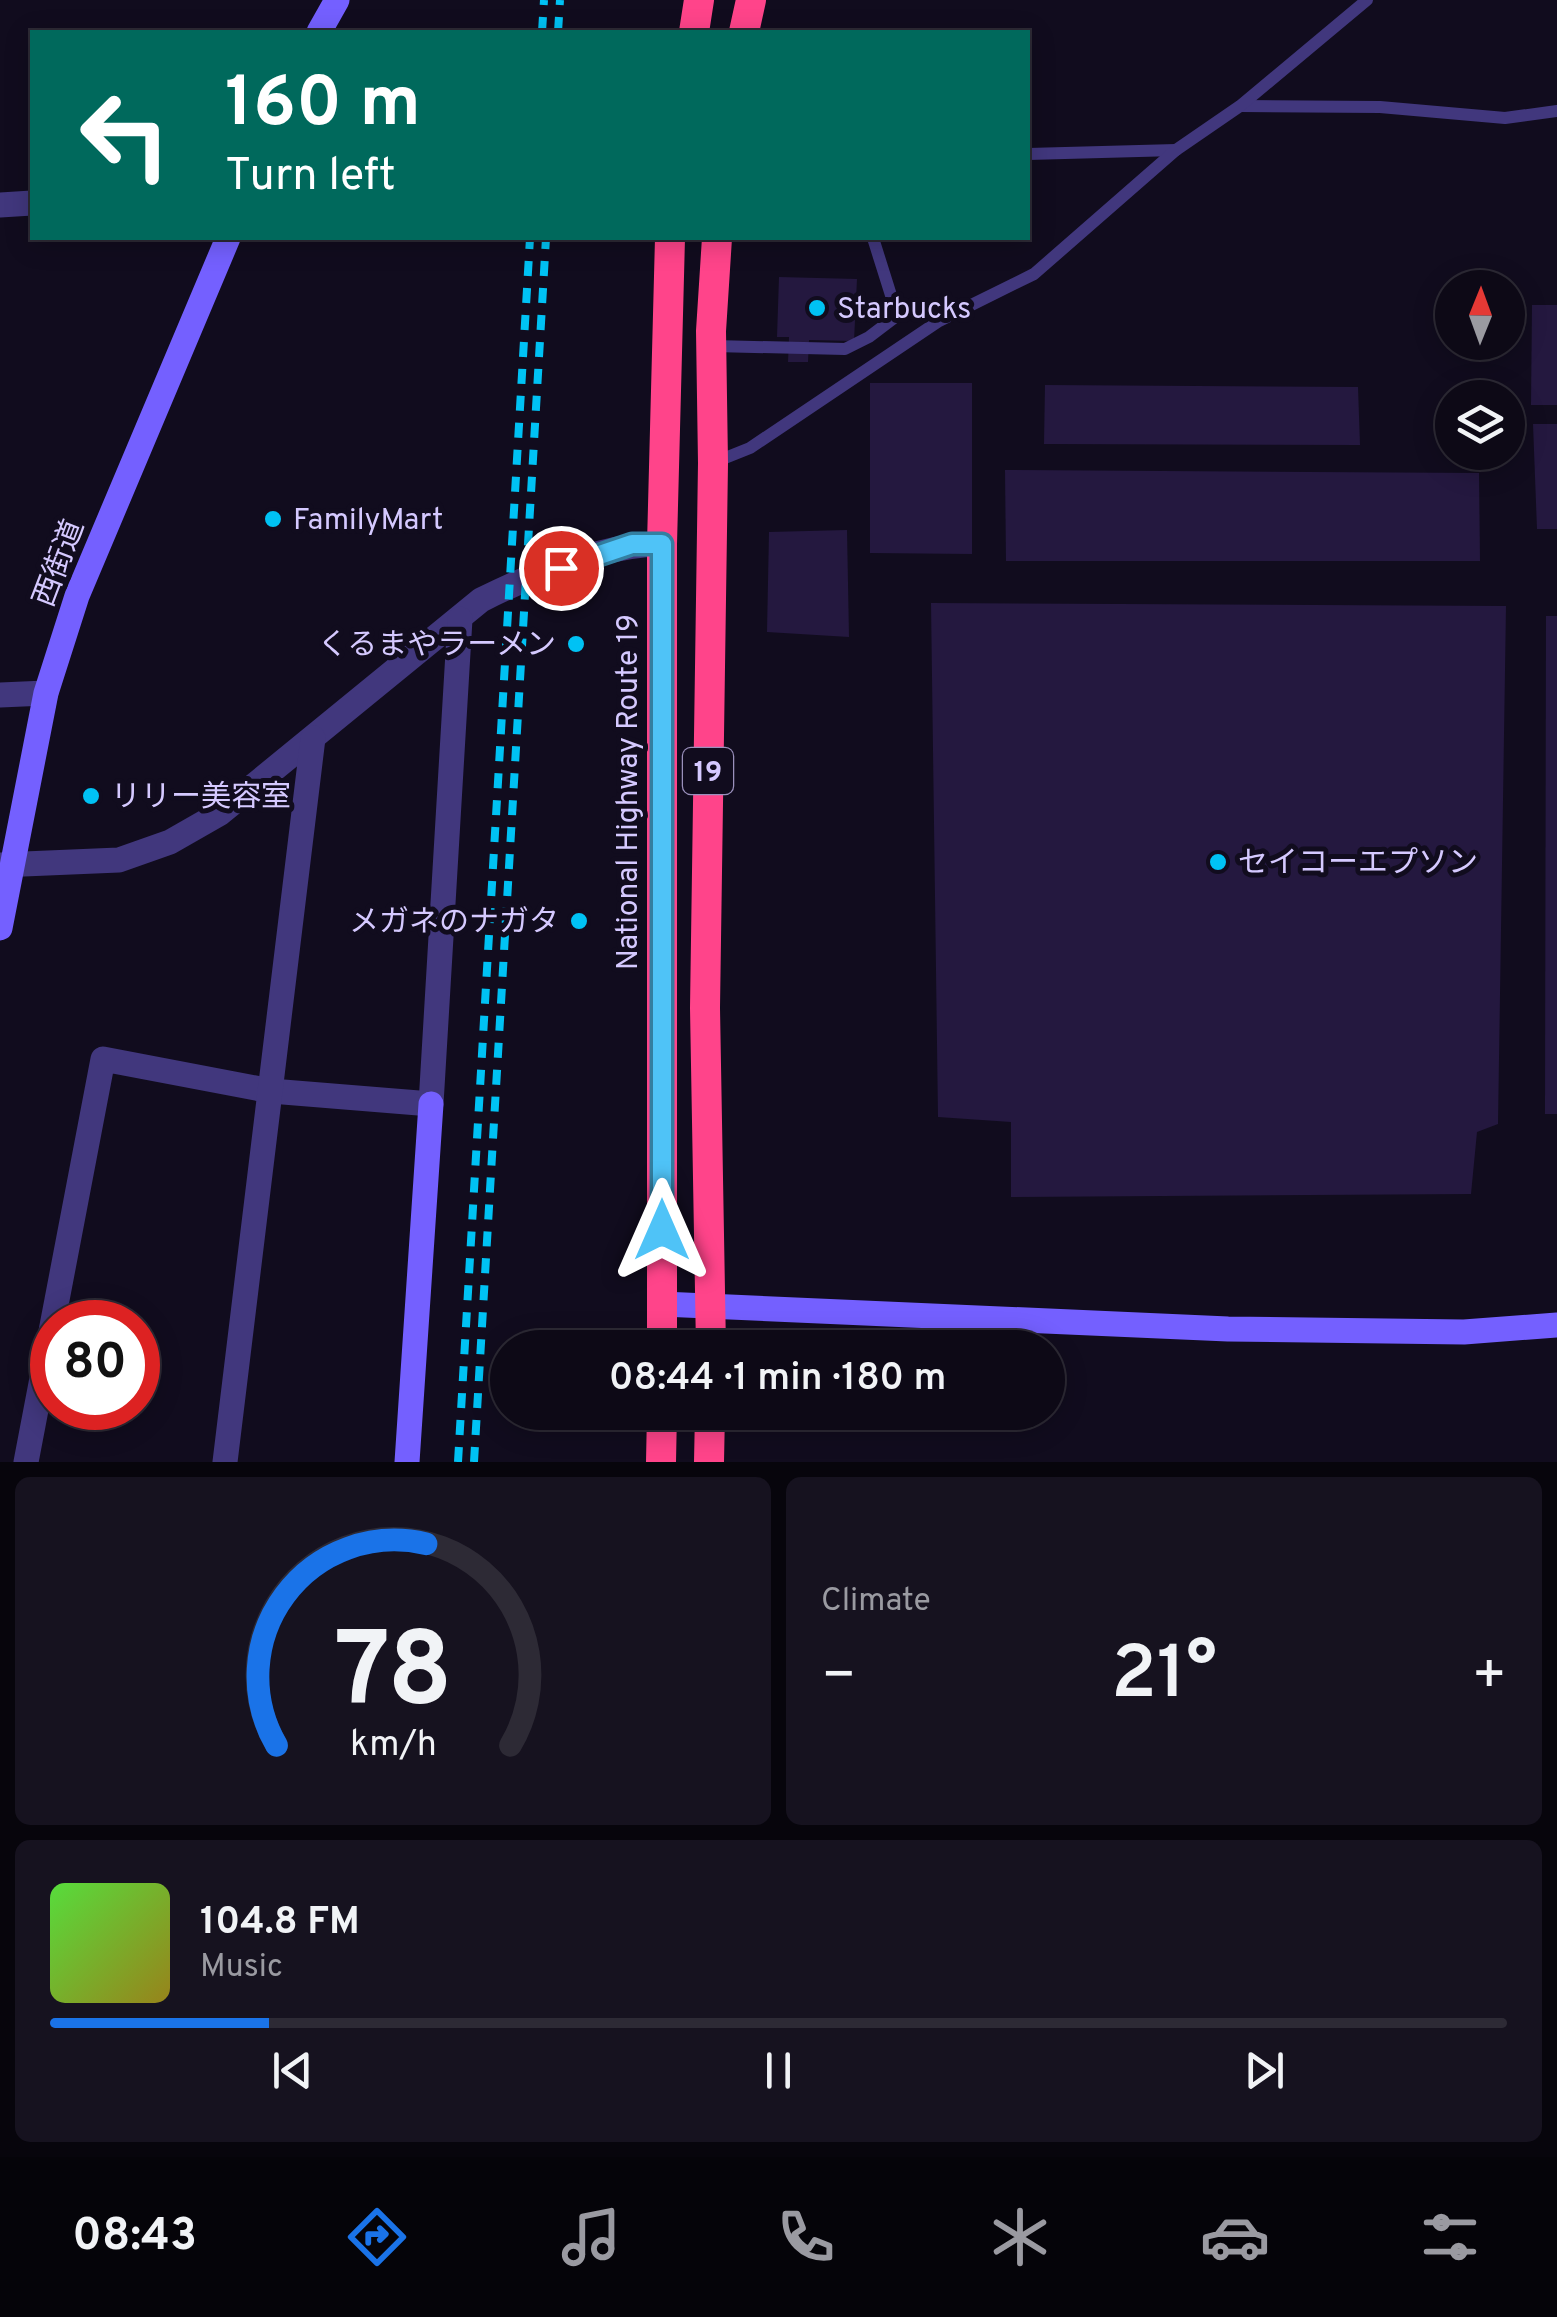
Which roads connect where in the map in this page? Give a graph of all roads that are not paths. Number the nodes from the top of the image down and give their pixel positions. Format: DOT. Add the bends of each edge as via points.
graph roads {
  1 [pos="337,0"];
  2 [pos="699,0"];
  3 [pos="751,0"];
  4 [pos="1366,0"];
  5 [pos="320,30"];
  6 [pos="694,30"];
  7 [pos="744,30"];
  8 [pos="1240,106"];
  9 [pos="1557,111"];
  10 [pos="1176,150"];
  11 [pos="1030,154"];
  12 [pos="30,203"];
  13 [pos="0,205"];
  14 [pos="227,240"];
  15 [pos="670,240"];
  16 [pos="717,240"];
  17 [pos="874,240"];
  18 [pos="711,346"];
  19 [pos="712,463"];
  20 [pos="662,544"];
  21 [pos="460,618"];
  22 [pos="46,692"];
  23 [pos="0,695"];
  24 [pos="313,738"];
  25 [pos="7,866"];
  26 [pos="0,928"];
  27 [pos="271,1091"];
  28 [pos="431,1104"];
  29 [pos="662,1304"];
  30 [pos="711,1304"];
  31 [pos="1557,1326"];
  32 [pos="662,1330"];
  33 [pos="710,1330"];
  34 [pos="662,1430"];
  35 [pos="710,1430"];
  36 [pos="26,1462"];
  37 [pos="226,1462"];
  38 [pos="407,1462"];
  39 [pos="661,1462"];
  40 [pos="709,1462"];
  1 -- 5 [label="street"];
  2 -- 6 [label="highway"];
  3 -- 7 [label="highway"];
  4 -- 8 [label="lane"];
  8 -- 9 [label="lane" via="1380,107 1505,118"];
  8 -- 10 [label="lane"];
  10 -- 11 [label="lane"];
  10 -- 19 [label="lane" via="1034,274 938,321 750,448"];
  12 -- 13 [label="street"];
  14 -- 22 [label="street, 西街道" via="78,596"];
  15 -- 20 [label="highway, National Highway Route 19 / 19"];
  16 -- 18 [label="highway, 19"];
  17 -- 18 [label="lane" via="895,308 894,318 869,337 845,348"];
  18 -- 19 [label="highway, 19"];
  19 -- 30 [label="highway, 19" via="705,1008"];
  20 -- 21 [label="street" via="632,544 526,579"];
  20 -- 29 [label="highway, National Highway Route 19 / 19"];
  21 -- 24 [label="street"];
  21 -- 28 [label="street"];
  22 -- 23 [label="street"];
  22 -- 25 [label="street, 西街道"];
  24 -- 25 [label="street" via="219,814 170,842 120,860"];
  24 -- 27 [label="street"];
  25 -- 26 [label="street, 西街道"];
  27 -- 28 [label="street"];
  27 -- 36 [label="street" via="103,1059"];
  27 -- 37 [label="street"];
  28 -- 38 [label="street"];
  29 -- 30 [label="street"];
  29 -- 32 [label="highway, National Highway Route 19 / 19"];
  30 -- 31 [label="street" via="1228,1328 1464,1332"];
  30 -- 33 [label="highway, 19"];
  34 -- 39 [label="highway"];
  35 -- 40 [label="highway"];
}
